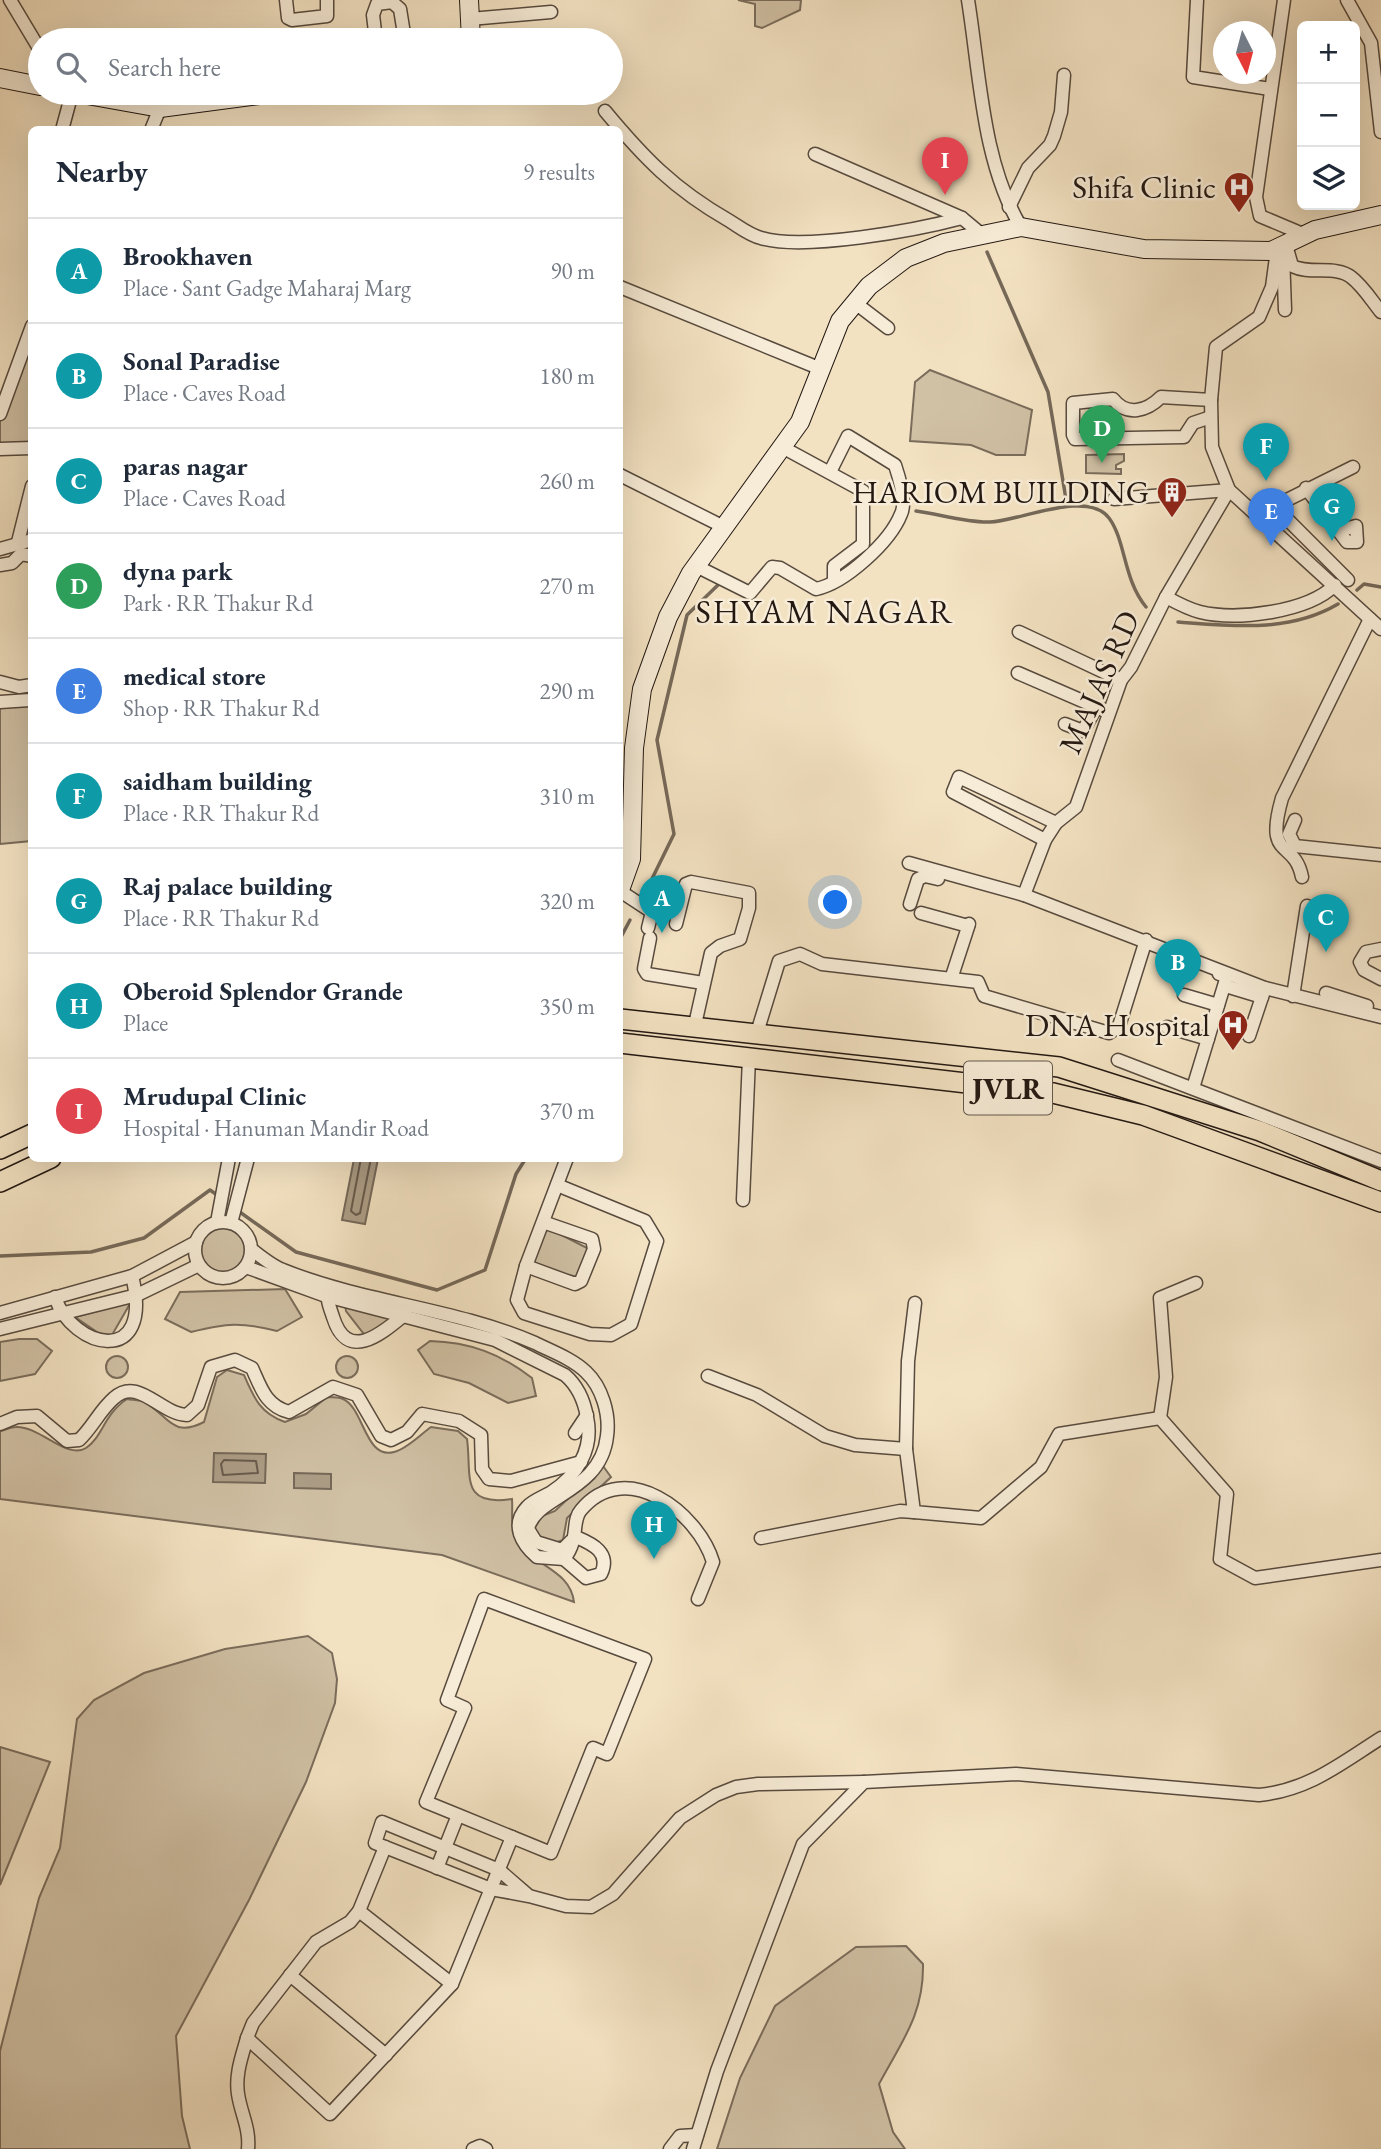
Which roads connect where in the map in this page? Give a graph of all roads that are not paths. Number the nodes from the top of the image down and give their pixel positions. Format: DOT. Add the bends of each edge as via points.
graph roads {
  1 [pos="10,0"];
  2 [pos="286,0"];
  3 [pos="327,0"];
  4 [pos="469,0"];
  5 [pos="968,0"];
  6 [pos="1197,0"];
  7 [pos="1284,0"];
  8 [pos="1348,0"];
  9 [pos="551,12"];
  10 [pos="470,19"];
  11 [pos="375,28"];
  12 [pos="403,28"];
  13 [pos="470,28"];
  14 [pos="28,30"];
  15 [pos="1064,75"];
  16 [pos="0,78"];
  17 [pos="28,84"];
  18 [pos="1269,89"];
  19 [pos="70,105"];
  20 [pos="143,105"];
  21 [pos="183,105"];
  22 [pos="160,108"];
  23 [pos="604,110"];
  24 [pos="63,126"];
  25 [pos="153,126"];
  26 [pos="617,126"];
  27 [pos="1381,132"];
  28 [pos="623,133"];
  29 [pos="815,154"];
  30 [pos="1009,207"];
  31 [pos="1381,215"];
  32 [pos="962,218"];
  33 [pos="1021,227"];
  34 [pos="980,233"];
  35 [pos="1305,235"];
  36 [pos="1281,248"];
  37 [pos="1304,272"];
  38 [pos="1284,276"];
  39 [pos="623,288"];
  40 [pos="854,302"];
  41 [pos="1285,310"];
  42 [pos="1381,312"];
  43 [pos="888,328"];
  44 [pos="28,337"];
  45 [pos="821,369"];
  46 [pos="1211,400"];
  47 [pos="0,414"];
  48 [pos="1211,417"];
  49 [pos="782,447"];
  50 [pos="28,448"];
  51 [pos="0,449"];
  52 [pos="1353,467"];
  53 [pos="830,472"];
  54 [pos="623,476"];
  55 [pos="1306,488"];
  56 [pos="1229,490"];
  57 [pos="1114,499"];
  58 [pos="1257,515"];
  59 [pos="28,517"];
  60 [pos="1285,517"];
  61 [pos="724,527"];
  62 [pos="1338,531"];
  63 [pos="25,541"];
  64 [pos="0,549"];
  65 [pos="1320,552"];
  66 [pos="28,555"];
  67 [pos="1310,562"];
  68 [pos="0,565"];
  69 [pos="696,566"];
  70 [pos="834,580"];
  71 [pos="1348,580"];
  72 [pos="1335,585"];
  73 [pos="1166,597"];
  74 [pos="1370,619"];
  75 [pos="1381,629"];
  76 [pos="1019,632"];
  77 [pos="1121,680"];
  78 [pos="0,682"];
  79 [pos="28,686"];
  80 [pos="28,700"];
  81 [pos="0,702"];
  82 [pos="1093,713"];
  83 [pos="1107,715"];
  84 [pos="1065,724"];
  85 [pos="1296,820"];
  86 [pos="1056,823"];
  87 [pos="1045,839"];
  88 [pos="1381,855"];
  89 [pos="909,863"];
  90 [pos="1302,877"];
  91 [pos="623,882"];
  92 [pos="623,892"];
  93 [pos="1024,895"];
  94 [pos="910,904"];
  95 [pos="1307,906"];
  96 [pos="921,913"];
  97 [pos="676,924"];
  98 [pos="1146,940"];
  99 [pos="1381,949"];
  100 [pos="1186,964"];
  101 [pos="952,976"];
  102 [pos="1381,979"];
  103 [pos="1231,981"];
  104 [pos="703,983"];
  105 [pos="1263,993"];
  106 [pos="1326,993"];
  107 [pos="1184,996"];
  108 [pos="1293,996"];
  109 [pos="1218,1005"];
  110 [pos="1381,1010"];
  111 [pos="1381,1017"];
  112 [pos="623,1019"];
  113 [pos="1167,1027"];
  114 [pos="694,1029"];
  115 [pos="1212,1034"];
  116 [pos="756,1036"];
  117 [pos="1249,1036"];
  118 [pos="623,1043"];
  119 [pos="749,1058"];
  120 [pos="1118,1060"];
  121 [pos="1193,1088"];
  122 [pos="28,1136"];
  123 [pos="0,1149"];
  124 [pos="1381,1161"];
  125 [pos="42,1162"];
  126 [pos="228,1162"];
  127 [pos="247,1162"];
  128 [pos="566,1162"];
  129 [pos="1381,1181"];
  130 [pos="0,1182"];
  131 [pos="557,1185"];
  132 [pos="743,1200"];
  133 [pos="1381,1202"];
  134 [pos="218,1217"];
  135 [pos="232,1219"];
  136 [pos="543,1222"];
  137 [pos="196,1242"];
  138 [pos="252,1250"];
  139 [pos="199,1265"];
  140 [pos="526,1265"];
  141 [pos="246,1267"];
  142 [pos="132,1276"];
  143 [pos="1196,1283"];
  144 [pos="328,1290"];
  145 [pos="137,1296"];
  146 [pos="55,1297"];
  147 [pos="915,1303"];
  148 [pos="405,1310"];
  149 [pos="0,1313"];
  150 [pos="61,1314"];
  151 [pos="0,1329"];
  152 [pos="562,1357"];
  153 [pos="555,1370"];
  154 [pos="708,1376"];
  155 [pos="587,1415"];
  156 [pos="1160,1418"];
  157 [pos="0,1424"];
  158 [pos="607,1428"];
  159 [pos="590,1430"];
  160 [pos="575,1433"];
  161 [pos="906,1449"];
  162 [pos="577,1467"];
  163 [pos="586,1481"];
  164 [pos="914,1512"];
  165 [pos="576,1536"];
  166 [pos="761,1538"];
  167 [pos="564,1559"];
  168 [pos="1381,1560"];
  169 [pos="698,1599"];
  170 [pos="1381,1738"];
  171 [pos="864,1782"];
  172 [pos="458,1815"];
  173 [pos="512,1837"];
  174 [pos="385,1847"];
  175 [pos="445,1848"];
  176 [pos="437,1868"];
  177 [pos="499,1870"];
  178 [pos="491,1889"];
  179 [pos="529,1896"];
  180 [pos="359,1911"];
  181 [pos="290,1975"];
  182 [pos="452,1984"];
  183 [pos="247,2038"];
  184 [pos="386,2055"];
  185 [pos="697,2135"];
  186 [pos="248,2149"];
  187 [pos="473,2149"];
  188 [pos="486,2149"];
  189 [pos="670,2149"];
  190 [pos="693,2149"];
  1 -- 14 [label="street"];
  2 -- 3 [label="street" via="291,20 327,16"];
  4 -- 10 [label="main road"];
  5 -- 30 [label="street" via="991,145"];
  6 -- 18 [label="street" via="1193,76"];
  7 -- 18 [label="street"];
  8 -- 27 [label="street" via="1371,43"];
  9 -- 10 [label="street"];
  10 -- 13 [label="main road"];
  11 -- 12 [label="street" via="373,10 388,2 401,11"];
  15 -- 30 [label="street" via="1054,136 1028,168"];
  16 -- 17 [label="main road"];
  18 -- 35 [label="street" via="1256,197 1260,216"];
  19 -- 24 [label="street"];
  20 -- 22 [label="main road"];
  21 -- 22 [label="main road"];
  22 -- 25 [label="street"];
  23 -- 26 [label="street"];
  28 -- 32 [label="street" via="643,157 692,199 759,238 795,244"];
  29 -- 32 [label="street"];
  30 -- 33 [label="street"];
  31 -- 35 [label="main road"];
  32 -- 34 [label="street"];
  33 -- 34 [label="main road"];
  33 -- 36 [label="main road" via="1144,249"];
  34 -- 40 [label="main road" via="906,258"];
  35 -- 36 [label="main road"];
  36 -- 37 [label="street" via="1292,266"];
  36 -- 38 [label="street"];
  36 -- 46 [label="street" via="1259,317 1216,347"];
  37 -- 38 [label="street"];
  37 -- 42 [label="street" via="1350,276"];
  38 -- 41 [label="street"];
  39 -- 45 [label="street"];
  40 -- 43 [label="street"];
  40 -- 45 [label="main road" via="840,321"];
  44 -- 47 [label="street"];
  45 -- 49 [label="main road" via="800,422"];
  46 -- 48 [label="street"];
  46 -- 48 [label="street" via="1161,397 1144,409 1130,410 1113,399 1078,400 1073,403 1073,435 1075,439 1184,437 1193,423"];
  48 -- 56 [label="street" via="1212,447"];
  49 -- 53 [label="street"];
  49 -- 61 [label="main road"];
  50 -- 51 [label="street"];
  52 -- 55 [label="street"];
  53 -- 70 [label="street" via="862,490 864,497 863,544 834,566"];
  53 -- 70 [label="street" via="846,437 852,436 892,462 903,503 901,514 872,555"];
  54 -- 61 [label="street"];
  55 -- 58 [label="street"];
  55 -- 62 [label="street"];
  56 -- 57 [label="street"];
  56 -- 58 [label="street"];
  56 -- 73 [label="street, MAJAS RD"];
  58 -- 67 [label="street"];
  59 -- 63 [label="street"];
  60 -- 65 [label="street"];
  61 -- 69 [label="main road"];
  63 -- 64 [label="street"];
  65 -- 67 [label="street"];
  65 -- 71 [label="street"];
  66 -- 68 [label="street"];
  67 -- 72 [label="street"];
  69 -- 70 [label="street" via="745,592 755,589 775,566 816,589"];
  69 -- 91 [label="main road" via="668,617 642,690 634,748 631,859"];
  72 -- 73 [label="street" via="1306,604 1248,614 1200,612"];
  72 -- 74 [label="street"];
  73 -- 77 [label="street, MAJAS RD"];
  74 -- 75 [label="street"];
  74 -- 90 [label="street" via="1282,798 1275,823 1275,837"];
  76 -- 77 [label="street"];
  77 -- 83 [label="street, MAJAS RD"];
  78 -- 79 [label="street"];
  80 -- 81 [label="street"];
  82 -- 83 [label="street"];
  82 -- 83 [label="street" via="1020,677"];
  82 -- 84 [label="street" via="1083,731"];
  83 -- 86 [label="street, MAJAS RD" via="1076,807"];
  85 -- 88 [label="street" via="1289,834 1295,846"];
  86 -- 87 [label="street, MAJAS RD"];
  86 -- 87 [label="street" via="959,777 953,792"];
  87 -- 93 [label="street, MAJAS RD"];
  89 -- 93 [label="street"];
  92 -- 104 [label="street" via="652,912 643,970"];
  93 -- 94 [label="street" via="925,876 918,879"];
  93 -- 98 [label="street"];
  95 -- 108 [label="street"];
  96 -- 101 [label="street" via="969,925"];
  97 -- 104 [label="street" via="691,882 749,893 740,939 711,953"];
  98 -- 101 [label="street" via="1119,1026 1109,1033 984,996 978,982"];
  98 -- 103 [label="street"];
  99 -- 102 [label="street" via="1366,952 1360,962 1364,970"];
  100 -- 109 [label="street" via="1227,976"];
  101 -- 116 [label="street" via="822,964 800,954 779,961"];
  103 -- 105 [label="street"];
  103 -- 115 [label="street"];
  104 -- 114 [label="street"];
  105 -- 108 [label="street"];
  105 -- 117 [label="street"];
  106 -- 110 [label="street"];
  107 -- 109 [label="street"];
  108 -- 111 [label="street"];
  109 -- 115 [label="street"];
  112 -- 114 [label="main road, JVLR"];
  113 -- 115 [label="street"];
  114 -- 116 [label="main road, JVLR"];
  115 -- 121 [label="street"];
  116 -- 129 [label="main road, JVLR" via="1059,1067 1260,1131"];
  118 -- 119 [label="main road, JVLR"];
  119 -- 132 [label="street"];
  119 -- 133 [label="main road, JVLR" via="1054,1093 1143,1115"];
  120 -- 121 [label="street"];
  121 -- 124 [label="street"];
  122 -- 123 [label="main road"];
  125 -- 130 [label="main road"];
  126 -- 134 [label="street"];
  127 -- 135 [label="street"];
  128 -- 131 [label="street"];
  131 -- 136 [label="street"];
  131 -- 140 [label="street" via="645,1221 657,1241 631,1324 611,1335 590,1334 524,1313 517,1300"];
  134 -- 135 [label="street"];
  134 -- 137 [label="street" via="201,1231"];
  135 -- 138 [label="street" via="247,1234"];
  136 -- 140 [label="street"];
  136 -- 140 [label="street" via="592,1240 594,1249 582,1281 575,1284"];
  137 -- 139 [label="street"];
  137 -- 142 [label="street"];
  138 -- 141 [label="street"];
  138 -- 144 [label="street" via="281,1270"];
  139 -- 141 [label="street" via="222,1278"];
  139 -- 145 [label="street"];
  141 -- 144 [label="street"];
  142 -- 145 [label="street"];
  142 -- 146 [label="street"];
  143 -- 156 [label="street" via="1160,1298 1166,1367"];
  144 -- 148 [label="street"];
  144 -- 148 [label="street" via="335,1323 350,1340 377,1338"];
  145 -- 150 [label="street"];
  145 -- 150 [label="street" via="132,1330 118,1340 97,1338"];
  146 -- 149 [label="street"];
  146 -- 150 [label="street"];
  147 -- 161 [label="street"];
  148 -- 152 [label="street" via="501,1328"];
  148 -- 153 [label="street" via="495,1340"];
  150 -- 151 [label="street"];
  152 -- 153 [label="street"];
  152 -- 158 [label="street" via="586,1371 600,1391"];
  153 -- 155 [label="street" via="574,1382"];
  154 -- 161 [label="street" via="757,1395 825,1436"];
  155 -- 159 [label="street"];
  155 -- 160 [label="street"];
  156 -- 164 [label="street" via="1059,1434 1041,1467 981,1518"];
  156 -- 168 [label="street" via="1227,1494 1220,1559 1255,1578"];
  157 -- 162 [label="street" via="37,1416 67,1441 79,1440 113,1399 136,1390 173,1415 187,1415 198,1405 211,1367 235,1360 252,1367 275,1408 289,1412 333,1387 357,1395 381,1436 391,1440 407,1432 422,1414 459,1421 481,1435 482,1469 489,1479 511,1481"];
  158 -- 159 [label="street"];
  158 -- 163 [label="street" via="601,1458"];
  159 -- 162 [label="street"];
  161 -- 164 [label="street"];
  162 -- 163 [label="street"];
  162 -- 167 [label="street" via="552,1492 526,1507 518,1527 522,1541 537,1557"];
  163 -- 165 [label="street" via="535,1513 528,1529 536,1542 562,1550"];
  164 -- 166 [label="street"];
  165 -- 167 [label="street"];
  165 -- 167 [label="street" via="595,1545 605,1567 601,1574 586,1578"];
  165 -- 169 [label="street" via="579,1511 598,1495 618,1486 650,1494 689,1520 708,1544 713,1562"];
  170 -- 171 [label="street" via="1309,1784 1259,1795 1016,1774"];
  171 -- 179 [label="street" via="736,1787 716,1794 680,1818 603,1902 578,1908"];
  171 -- 185 [label="street" via="803,1844"];
  172 -- 173 [label="street"];
  172 -- 173 [label="street" via="426,1802 465,1708 447,1700 484,1599 645,1659 607,1754 593,1748 551,1853"];
  172 -- 175 [label="street"];
  173 -- 177 [label="street"];
  174 -- 175 [label="street" via="375,1843 382,1822"];
  174 -- 176 [label="street"];
  174 -- 180 [label="street"];
  175 -- 176 [label="street"];
  175 -- 177 [label="street"];
  176 -- 178 [label="street"];
  177 -- 178 [label="street"];
  177 -- 179 [label="street"];
  178 -- 179 [label="street"];
  178 -- 182 [label="street"];
  180 -- 181 [label="street" via="350,1922 316,1942"];
  180 -- 182 [label="street"];
  181 -- 183 [label="street" via="253,2023"];
  181 -- 184 [label="street"];
  182 -- 184 [label="street"];
  183 -- 184 [label="street" via="330,2114"];
  183 -- 186 [label="street" via="237,2075 238,2096 250,2130"];
  185 -- 189 [label="street" via="680,2136"];
  185 -- 190 [label="street"];
  187 -- 188 [label="street"];
}
